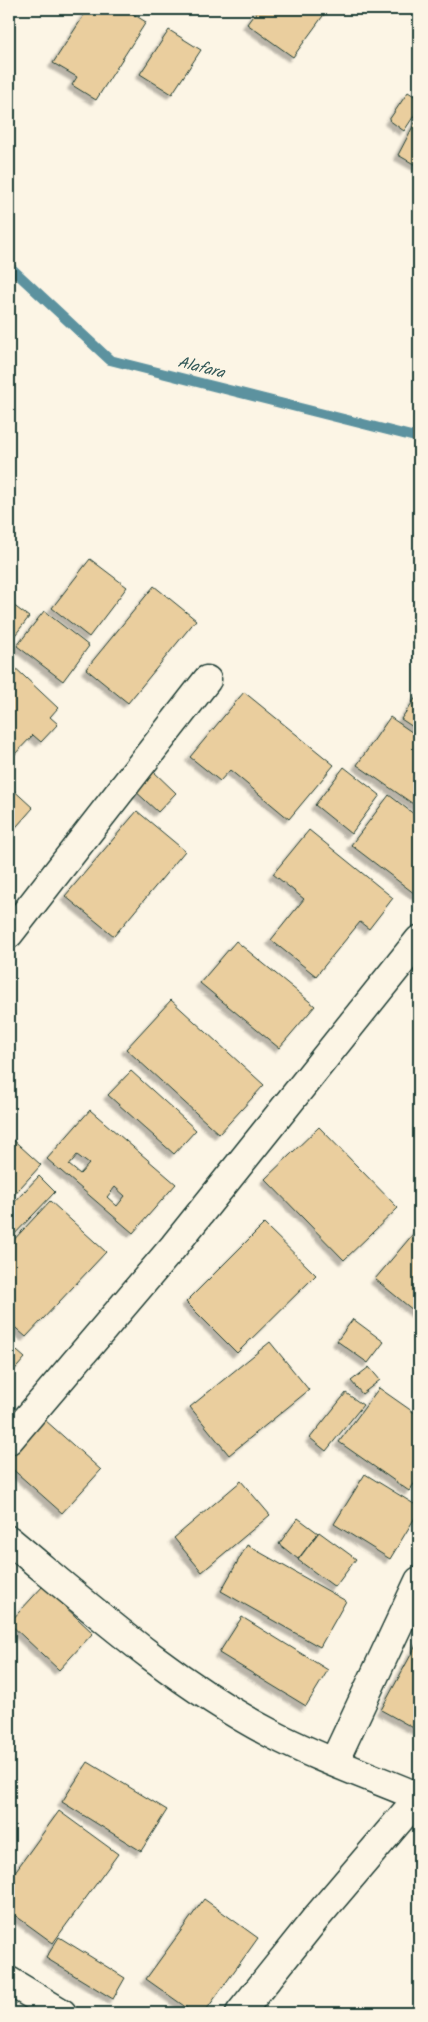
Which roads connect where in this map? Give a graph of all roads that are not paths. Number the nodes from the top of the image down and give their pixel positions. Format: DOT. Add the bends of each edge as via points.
graph roads {
  1 [pos="207,680"];
  2 [pos="9,934"];
  3 [pos="419,940"];
  4 [pos="9,1440"];
  5 [pos="9,1540"];
  6 [pos="419,1581"];
  7 [pos="334,1762"];
  8 [pos="419,1797"];
  9 [pos="9,1981"];
  10 [pos="62,2013"];
  11 [pos="240,2013"];
  1 -- 2 [label="street"];
  3 -- 4 [label="street" via="174,1246"];
  5 -- 7 [label="street" via="132,1642 198,1691 270,1733"];
  6 -- 7 [label="street"];
  7 -- 8 [label="street"];
  8 -- 11 [label="street"];
  9 -- 10 [label="street"];
}
